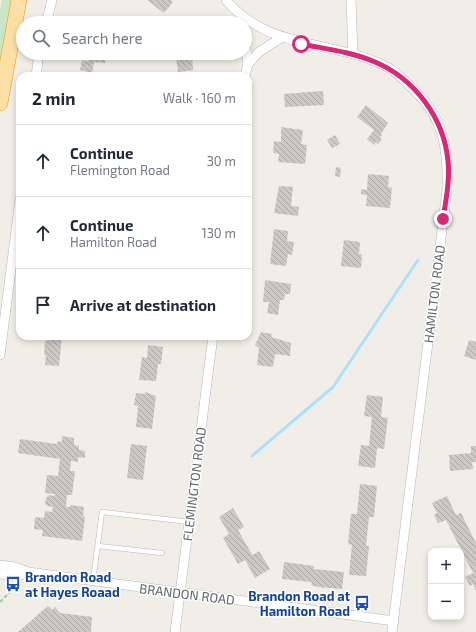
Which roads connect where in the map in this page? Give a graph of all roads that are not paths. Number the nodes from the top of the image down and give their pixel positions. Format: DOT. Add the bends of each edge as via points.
graph roads {
  1 [pos="19,0"];
  2 [pos="52,0"];
  3 [pos="226,0"];
  4 [pos="351,0"];
  5 [pos="16,16"];
  6 [pos="16,16"];
  7 [pos="48,16"];
  8 [pos="239,16"];
  9 [pos="252,24"];
  10 [pos="281,38"];
  11 [pos="353,54"];
  12 [pos="38,60"];
  13 [pos="247,60"];
  14 [pos="252,60"];
  15 [pos="252,60"];
  16 [pos="248,64"];
  17 [pos="37,72"];
  18 [pos="246,72"];
  19 [pos="0,103"];
  20 [pos="16,230"];
  21 [pos="213,340"];
  22 [pos="0,355"];
  23 [pos="190,522"];
  24 [pos="98,546"];
  25 [pos="162,553"];
  26 [pos="0,565"];
  27 [pos="28,572"];
  28 [pos="0,574"];
  29 [pos="93,581"];
  30 [pos="180,594"];
  31 [pos="394,621"];
  32 [pos="175,632"];
  33 [pos="392,632"];
  1 -- 6 [label="highway"];
  2 -- 7 [label="street"];
  3 -- 8 [label="street"];
  4 -- 11 [label="street"];
  5 -- 19 [label="highway"];
  9 -- 10 [label="street"];
  10 -- 11 [label="street"];
  10 -- 14 [label="street"];
  11 -- 31 [label="street, HAMILTON ROAD" via="390,69 419,94 433,111 443,136 448,162"];
  12 -- 17 [label="street"];
  13 -- 16 [label="street"];
  15 -- 16 [label="street"];
  16 -- 18 [label="street"];
  20 -- 22 [label="street"];
  21 -- 23 [label="street, FLEMINGTON ROAD"];
  23 -- 24 [label="lane" via="102,512"];
  23 -- 30 [label="street, FLEMINGTON ROAD"];
  24 -- 25 [label="lane"];
  24 -- 29 [label="lane"];
  26 -- 27 [label="street, BRANDON ROAD"];
  27 -- 28 [label="street, BRANDON ROAD" via="18,576"];
  27 -- 29 [label="street, BRANDON ROAD"];
  29 -- 30 [label="street, BRANDON ROAD"];
  30 -- 31 [label="street, BRANDON ROAD"];
  30 -- 32 [label="street, FLEMINGTON ROAD"];
  31 -- 33 [label="street, HAMILTON ROAD"];
}
